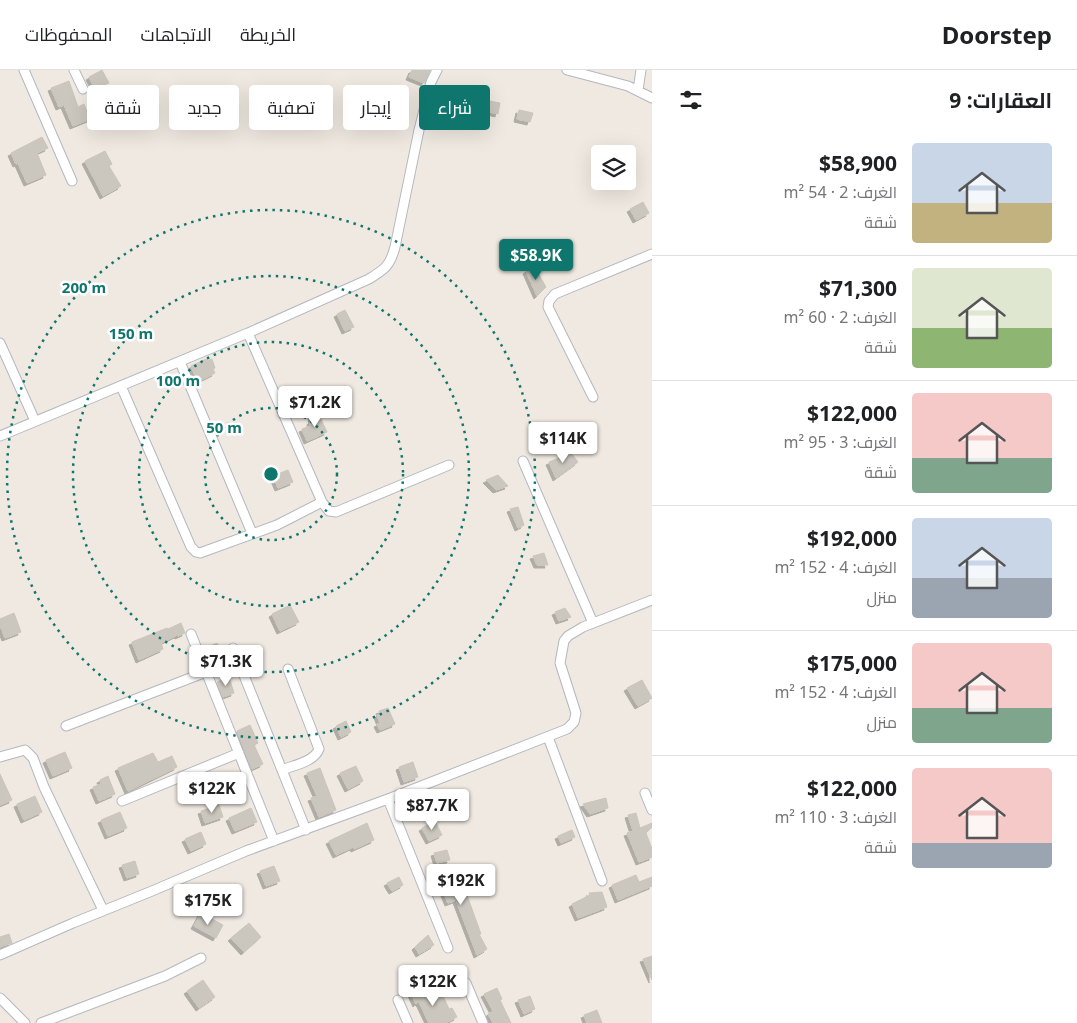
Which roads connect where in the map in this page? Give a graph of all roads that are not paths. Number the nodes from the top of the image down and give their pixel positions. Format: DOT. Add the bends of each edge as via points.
graph roads {
  1 [pos="24,70"];
  2 [pos="74,70"];
  3 [pos="437,70"];
  4 [pos="567,70"];
  5 [pos="641,70"];
  6 [pos="82,89"];
  7 [pos="638,90"];
  8 [pos="652,98"];
  9 [pos="72,181"];
  10 [pos="652,254"];
  11 [pos="248,333"];
  12 [pos="0,343"];
  13 [pos="180,362"];
  14 [pos="121,386"];
  15 [pos="593,397"];
  16 [pos="35,421"];
  17 [pos="0,436"];
  18 [pos="523,461"];
  19 [pos="449,465"];
  20 [pos="322,502"];
  21 [pos="252,533"];
  22 [pos="652,600"];
  23 [pos="593,623"];
  24 [pos="191,634"];
  25 [pos="233,648"];
  26 [pos="288,669"];
  27 [pos="206,672"];
  28 [pos="66,726"];
  29 [pos="548,737"];
  30 [pos="239,753"];
  31 [pos="0,757"];
  32 [pos="282,770"];
  33 [pos="645,793"];
  34 [pos="388,800"];
  35 [pos="122,801"];
  36 [pos="652,810"];
  37 [pos="306,830"];
  38 [pos="274,841"];
  39 [pos="602,881"];
  40 [pos="103,910"];
  41 [pos="448,948"];
  42 [pos="0,955"];
  43 [pos="201,958"];
  44 [pos="466,983"];
  45 [pos="0,998"];
  46 [pos="398,1000"];
  47 [pos="25,1023"];
  48 [pos="41,1023"];
  49 [pos="408,1023"];
  50 [pos="484,1023"];
  1 -- 9 [label="street"];
  2 -- 6 [label="street"];
  3 -- 11 [label="street" via="419,130 389,264 369,279"];
  4 -- 7 [label="street"];
  5 -- 7 [label="street"];
  7 -- 8 [label="street"];
  10 -- 15 [label="street" via="555,294 549,301 548,307"];
  11 -- 13 [label="street"];
  11 -- 20 [label="street"];
  12 -- 16 [label="street"];
  13 -- 14 [label="street"];
  13 -- 21 [label="street"];
  14 -- 16 [label="street"];
  14 -- 21 [label="street" via="192,550 200,553"];
  16 -- 17 [label="street"];
  18 -- 23 [label="street"];
  19 -- 20 [label="street" via="336,512 330,511"];
  20 -- 21 [label="street"];
  22 -- 23 [label="street"];
  23 -- 29 [label="street" via="575,631 564,641 560,663 576,717 567,729"];
  24 -- 27 [label="street"];
  25 -- 32 [label="street"];
  26 -- 32 [label="street" via="319,749 312,758"];
  27 -- 28 [label="street"];
  27 -- 30 [label="street"];
  29 -- 34 [label="street"];
  29 -- 39 [label="street"];
  30 -- 35 [label="street"];
  30 -- 38 [label="street"];
  31 -- 40 [label="street" via="25,750 33,758"];
  32 -- 37 [label="street"];
  33 -- 36 [label="street"];
  34 -- 37 [label="street"];
  34 -- 41 [label="street"];
  37 -- 38 [label="street"];
  38 -- 40 [label="street"];
  40 -- 42 [label="street"];
  43 -- 48 [label="street" via="165,976"];
  44 -- 50 [label="street"];
  45 -- 47 [label="street"];
  46 -- 49 [label="street"];
}
